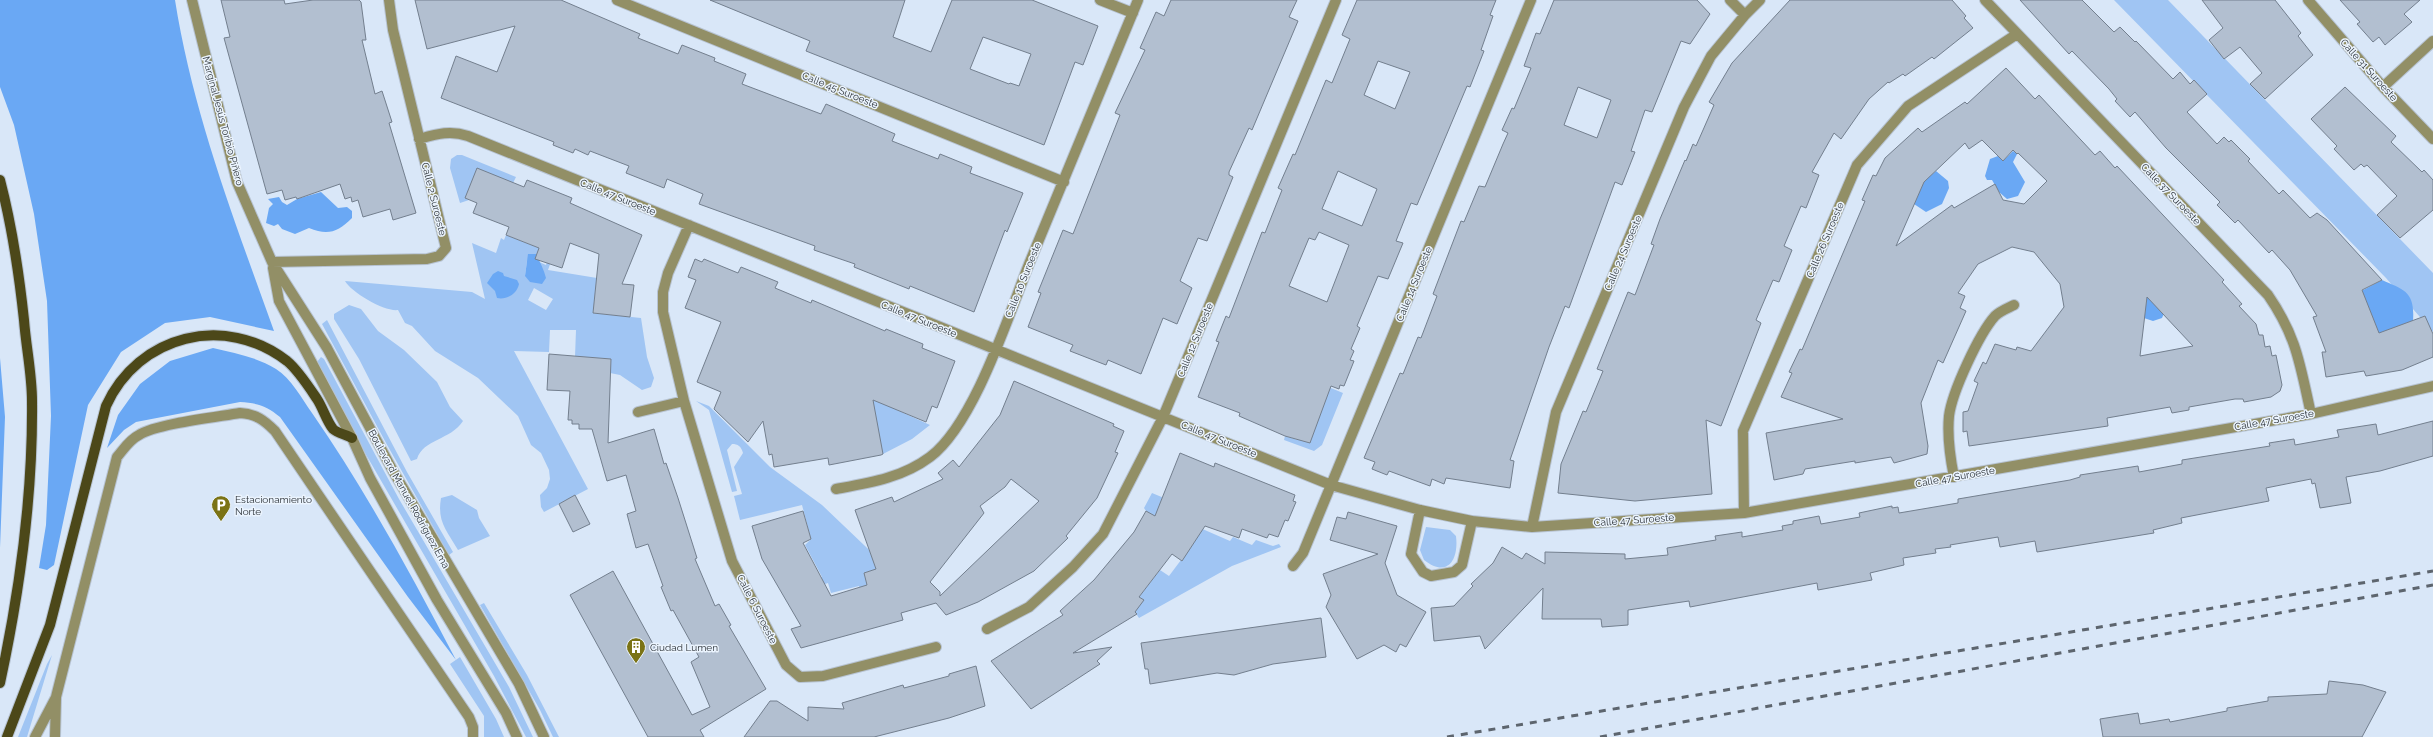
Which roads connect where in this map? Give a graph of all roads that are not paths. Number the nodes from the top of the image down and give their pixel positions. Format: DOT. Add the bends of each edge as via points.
graph roads {
  1 [pos="192,0"];
  2 [pos="389,0"];
  3 [pos="617,0"];
  4 [pos="1100,0"];
  5 [pos="1138,0"];
  6 [pos="1336,0"];
  7 [pos="1531,0"];
  8 [pos="1730,0"];
  9 [pos="1760,0"];
  10 [pos="1985,0"];
  11 [pos="2308,0"];
  12 [pos="1133,14"];
  13 [pos="1745,15"];
  14 [pos="2017,34"];
  15 [pos="2433,41"];
  16 [pos="2383,87"];
  17 [pos="419,139"];
  18 [pos="2433,139"];
  19 [pos="0,180"];
  20 [pos="1064,182"];
  21 [pos="689,225"];
  22 [pos="272,262"];
  23 [pos="2014,305"];
  24 [pos="994,349"];
  25 [pos="2433,386"];
  26 [pos="684,401"];
  27 [pos="638,412"];
  28 [pos="2311,414"];
  29 [pos="1163,416"];
  30 [pos="352,438"];
  31 [pos="1954,477"];
  32 [pos="1331,485"];
  33 [pos="836,489"];
  34 [pos="1420,510"];
  35 [pos="1744,513"];
  36 [pos="1472,520"];
  37 [pos="1532,527"];
  38 [pos="1293,566"];
  39 [pos="986,629"];
  40 [pos="936,647"];
  41 [pos="0,683"];
  42 [pos="56,697"];
  43 [pos="515,735"];
  44 [pos="7,737"];
  45 [pos="35,737"];
  46 [pos="55,737"];
  47 [pos="473,737"];
  48 [pos="544,737"];
  1 -- 22 [label="street, Marginal Jesús Toribio Piñero" via="237,182"];
  2 -- 17 [label="street, Calle 2 Suroeste" via="393,30"];
  3 -- 20 [label="street, Calle 45 Suroeste"];
  4 -- 12 [label="street"];
  5 -- 12 [label="street, Calle 10 Suroeste"];
  6 -- 29 [label="street, Calle 12 Suroeste"];
  7 -- 32 [label="street, Calle 14 Suroeste"];
  8 -- 13 [label="street"];
  9 -- 13 [label="street, Calle 24 Suroeste"];
  10 -- 14 [label="street, Calle 37 Suroeste"];
  11 -- 16 [label="street, Calle 31 Suroeste"];
  12 -- 20 [label="street, Calle 10 Suroeste"];
  13 -- 37 [label="street, Calle 24 Suroeste" via="1711,56 1684,107 1556,412"];
  14 -- 28 [label="street, Calle 37 Suroeste" via="2268,295 2285,319 2296,347"];
  14 -- 35 [label="street, Calle 26 Suroeste" via="1908,106 1858,165 1743,431"];
  15 -- 16 [label="street"];
  16 -- 18 [label="street, Calle 31 Suroeste"];
  17 -- 21 [label="street, Calle 47 Suroeste" via="445,132 457,132"];
  17 -- 22 [label="street, Calle 2 Suroeste" via="444,236 446,248 442,254 427,259 404,261"];
  19 -- 41 [label="main road" via="8,210 20,281 32,400 26,530 9,642"];
  20 -- 24 [label="street, Calle 10 Suroeste"];
  21 -- 24 [label="street, Calle 47 Suroeste"];
  21 -- 26 [label="street, Calle 6 Suroeste" via="668,273 663,312"];
  22 -- 30 [label="street" via="279,301"];
  22 -- 48 [label="street, Boulevard Manuel Rodríguez Ema" via="327,348 393,471 519,684"];
  23 -- 31 [label="street" via="1996,315 1982,334 1949,414 1948,443"];
  24 -- 29 [label="street, Calle 47 Suroeste"];
  24 -- 33 [label="street, Calle 10 Suroeste" via="964,418 930,457 885,480"];
  25 -- 28 [label="street, Calle 47 Suroeste"];
  26 -- 27 [label="street"];
  26 -- 40 [label="street, Calle 6 Suroeste" via="732,561 786,665 800,677 823,676"];
  28 -- 31 [label="street, Calle 47 Suroeste"];
  29 -- 32 [label="street, Calle 47 Suroeste"];
  29 -- 39 [label="street, Calle 12 Suroeste" via="1103,534 1073,567 1029,607"];
  30 -- 43 [label="street" via="370,478 437,600 469,649"];
  30 -- 44 [label="main road" via="334,430 317,399 287,362 261,346 239,338 215,335 194,337 155,350 139,361 114,387 106,406 50,624"];
  31 -- 35 [label="street, Calle 47 Suroeste"];
  32 -- 34 [label="street, Calle 47 Suroeste"];
  32 -- 38 [label="street, Calle 14 Suroeste" via="1303,553"];
  34 -- 36 [label="street, Calle 47 Suroeste"];
  34 -- 36 [label="street" via="1411,554 1423,572 1432,576 1454,572 1462,565"];
  35 -- 37 [label="street, Calle 47 Suroeste"];
  36 -- 37 [label="street, Calle 47 Suroeste"];
  42 -- 45 [label="street"];
  42 -- 46 [label="street"];
  42 -- 47 [label="street" via="117,457 127,444 140,434 163,427 240,413 252,414 275,431 469,717"];
}
